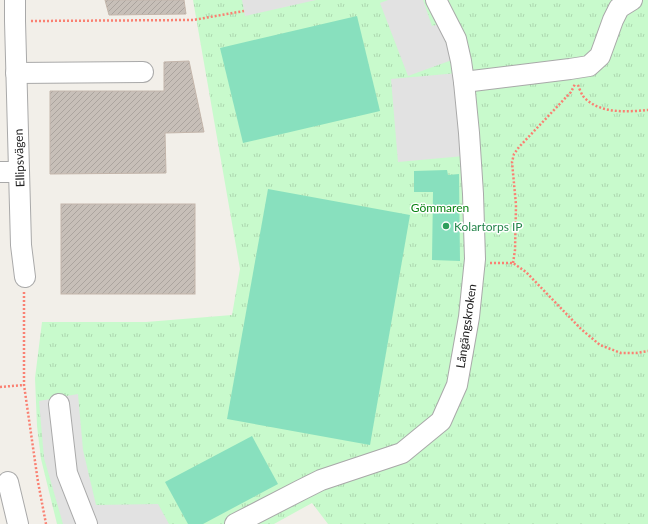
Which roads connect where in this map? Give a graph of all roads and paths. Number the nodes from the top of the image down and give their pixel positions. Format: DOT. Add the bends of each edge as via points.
graph roads {
  1 [pos="15,0"];
  2 [pos="436,0"];
  3 [pos="632,0"];
  4 [pos="244,11"];
  5 [pos="10,33"];
  6 [pos="143,72"];
  7 [pos="16,73"];
  8 [pos="464,82"];
  9 [pos="648,110"];
  10 [pos="9,172"];
  11 [pos="513,263"];
  12 [pos="489,270"];
  13 [pos="25,277"];
  14 [pos="648,352"];
  15 [pos="24,385"];
  16 [pos="0,387"];
  17 [pos="60,404"];
  18 [pos="8,482"];
  19 [pos="18,524"];
  20 [pos="46,524"];
  21 [pos="87,524"];
  22 [pos="235,524"];
  1 -- 5 [label="street, Ellipsvägen"];
  2 -- 8 [label="street, Långängskroken" via="456,39"];
  3 -- 8 [label="street" via="619,8 600,56 589,66"];
  4 -- 5 [label="path" via="193,20"];
  5 -- 7 [label="street, Ellipsvägen"];
  6 -- 7 [label="street"];
  7 -- 10 [label="street, Ellipsvägen"];
  8 -- 22 [label="street, Långängskroken" via="473,194 475,259 458,385 441,421 402,453 322,480"];
  9 -- 11 [label="path" via="620,111 592,104 576,82 571,92 514,154 512,162 516,205"];
  10 -- 13 [label="street, Ellipsvägen"];
  11 -- 12 [label="path" via="490,263"];
  11 -- 14 [label="path" via="526,272 600,345 621,353"];
  13 -- 15 [label="path"];
  15 -- 16 [label="path"];
  15 -- 20 [label="path"];
  17 -- 21 [label="street" via="67,473"];
  18 -- 19 [label="street"];
}
